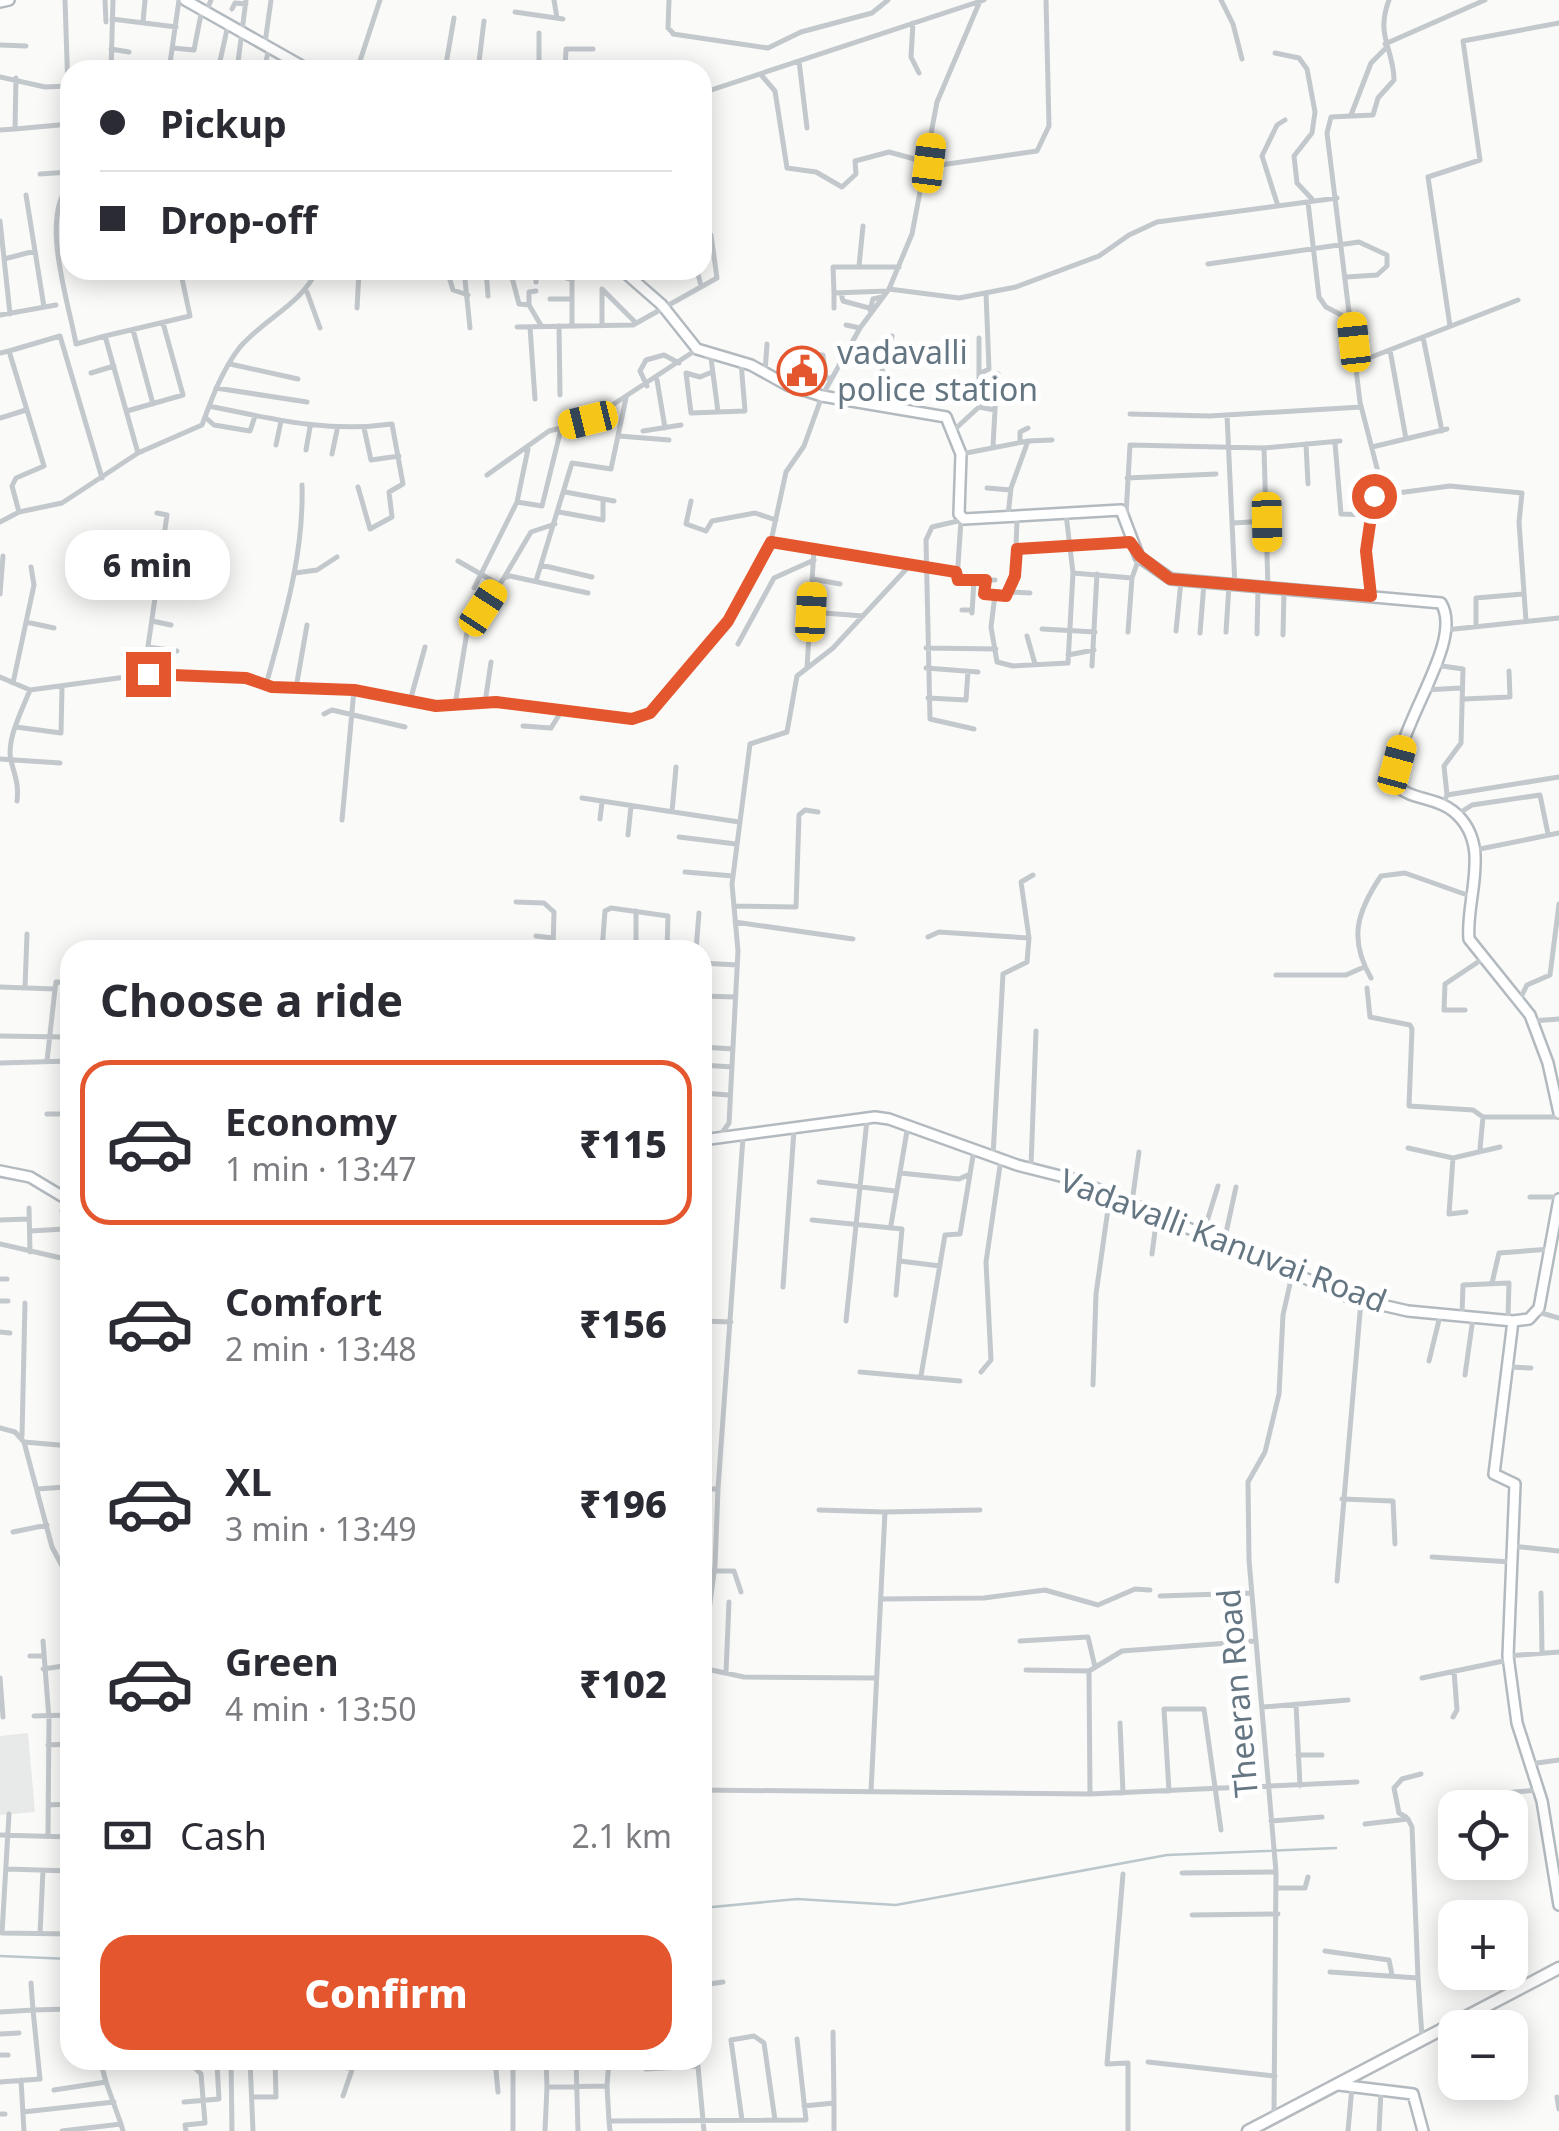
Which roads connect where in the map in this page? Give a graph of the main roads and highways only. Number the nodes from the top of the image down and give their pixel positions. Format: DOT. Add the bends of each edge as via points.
graph roads {
  1 [pos="1559,1968"];
  2 [pos="1248,2131"];
  1 -- 2 [label="main road"];
}
